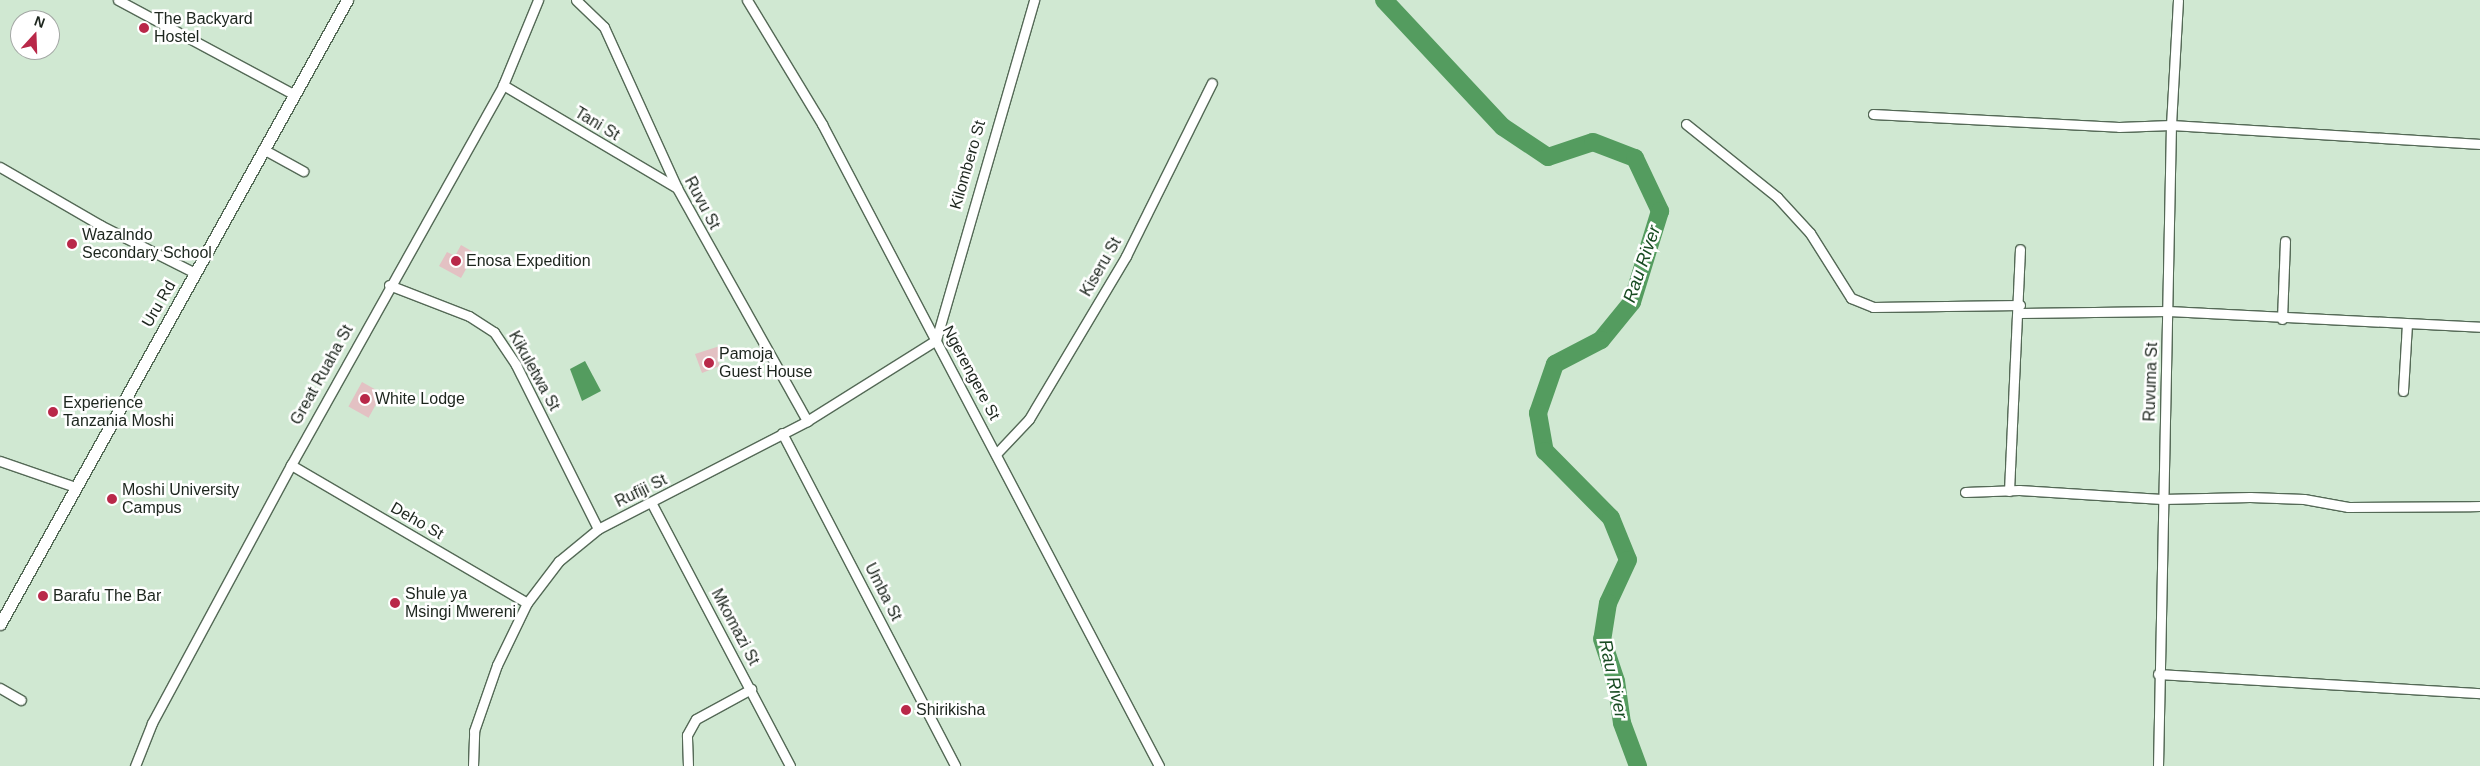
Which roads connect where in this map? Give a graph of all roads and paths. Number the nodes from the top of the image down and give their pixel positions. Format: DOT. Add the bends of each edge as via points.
graph roads {
  1 [pos="118,0"];
  2 [pos="347,0"];
  3 [pos="538,0"];
  4 [pos="576,0"];
  5 [pos="747,0"];
  6 [pos="1034,0"];
  7 [pos="2178,0"];
  8 [pos="1212,83"];
  9 [pos="503,85"];
  10 [pos="293,94"];
  11 [pos="1874,114"];
  12 [pos="1686,124"];
  13 [pos="2171,125"];
  14 [pos="2480,144"];
  15 [pos="263,149"];
  16 [pos="0,167"];
  17 [pos="303,171"];
  18 [pos="677,188"];
  19 [pos="2285,241"];
  20 [pos="2020,249"];
  21 [pos="195,273"];
  22 [pos="389,285"];
  23 [pos="2020,309"];
  24 [pos="2168,311"];
  25 [pos="2282,319"];
  26 [pos="2407,324"];
  27 [pos="2480,327"];
  28 [pos="936,340"];
  29 [pos="2403,391"];
  30 [pos="807,422"];
  31 [pos="782,433"];
  32 [pos="996,454"];
  33 [pos="0,461"];
  34 [pos="291,465"];
  35 [pos="75,487"];
  36 [pos="2010,491"];
  37 [pos="1964,492"];
  38 [pos="2162,499"];
  39 [pos="652,504"];
  40 [pos="2480,506"];
  41 [pos="598,529"];
  42 [pos="527,603"];
  43 [pos="0,624"];
  44 [pos="2158,674"];
  45 [pos="0,688"];
  46 [pos="751,689"];
  47 [pos="2480,693"];
  48 [pos="22,700"];
  49 [pos="135,766"];
  50 [pos="473,766"];
  51 [pos="688,766"];
  52 [pos="790,766"];
  53 [pos="955,766"];
  54 [pos="1159,766"];
  55 [pos="2158,766"];
  1 -- 10 [label="street"];
  2 -- 10 [label="street, Uru Rd"];
  3 -- 9 [label="street, Great Ruaha St"];
  4 -- 18 [label="street, Ruvu St" via="604,27"];
  5 -- 28 [label="street, Ngerengere St" via="822,124"];
  6 -- 28 [label="street, Kilombero St"];
  7 -- 13 [label="street, Ruvuma St"];
  8 -- 32 [label="street, Kiseru St" via="1126,256 1029,419"];
  9 -- 18 [label="street, Tani St"];
  9 -- 22 [label="street, Great Ruaha St"];
  10 -- 15 [label="street, Uru Rd"];
  11 -- 13 [label="street" via="2119,127"];
  12 -- 23 [label="street" via="1783,204 1810,233 1851,298 1873,306"];
  13 -- 14 [label="street"];
  13 -- 24 [label="street, Ruvuma St"];
  15 -- 17 [label="street"];
  15 -- 21 [label="street, Uru Rd"];
  16 -- 21 [label="street" via="100,225"];
  18 -- 30 [label="street, Ruvu St"];
  19 -- 25 [label="street"];
  20 -- 23 [label="street"];
  21 -- 35 [label="street, Uru Rd"];
  22 -- 34 [label="street, Great Ruaha St"];
  22 -- 41 [label="street, Kikuletwa St" via="469,316 494,332 516,365"];
  23 -- 24 [label="street"];
  23 -- 36 [label="street"];
  24 -- 25 [label="street"];
  24 -- 38 [label="street, Ruvuma St"];
  25 -- 26 [label="street"];
  26 -- 27 [label="street"];
  26 -- 29 [label="street"];
  28 -- 30 [label="street, Rufiji St"];
  28 -- 32 [label="street, Ngerengere St"];
  30 -- 31 [label="street, Rufiji St"];
  31 -- 39 [label="street, Rufiji St"];
  31 -- 53 [label="street, Umba St"];
  32 -- 54 [label="street, Ngerengere St"];
  33 -- 35 [label="street"];
  34 -- 42 [label="street, Deho St"];
  34 -- 49 [label="street, Great Ruaha St" via="152,723"];
  35 -- 43 [label="street, Uru Rd"];
  36 -- 37 [label="street"];
  36 -- 38 [label="street"];
  38 -- 40 [label="street" via="2250,497 2304,499 2348,506"];
  38 -- 44 [label="street, Ruvuma St"];
  39 -- 41 [label="street, Rufiji St"];
  39 -- 46 [label="street, Mkomazi St"];
  41 -- 42 [label="street, Rufiji St" via="559,561"];
  42 -- 50 [label="street, Rufiji St" via="480,710"];
  44 -- 47 [label="street"];
  44 -- 55 [label="street, Ruvuma St"];
  45 -- 48 [label="street"];
  46 -- 51 [label="street" via="696,719 688,735"];
  46 -- 52 [label="street, Mkomazi St"];
}
